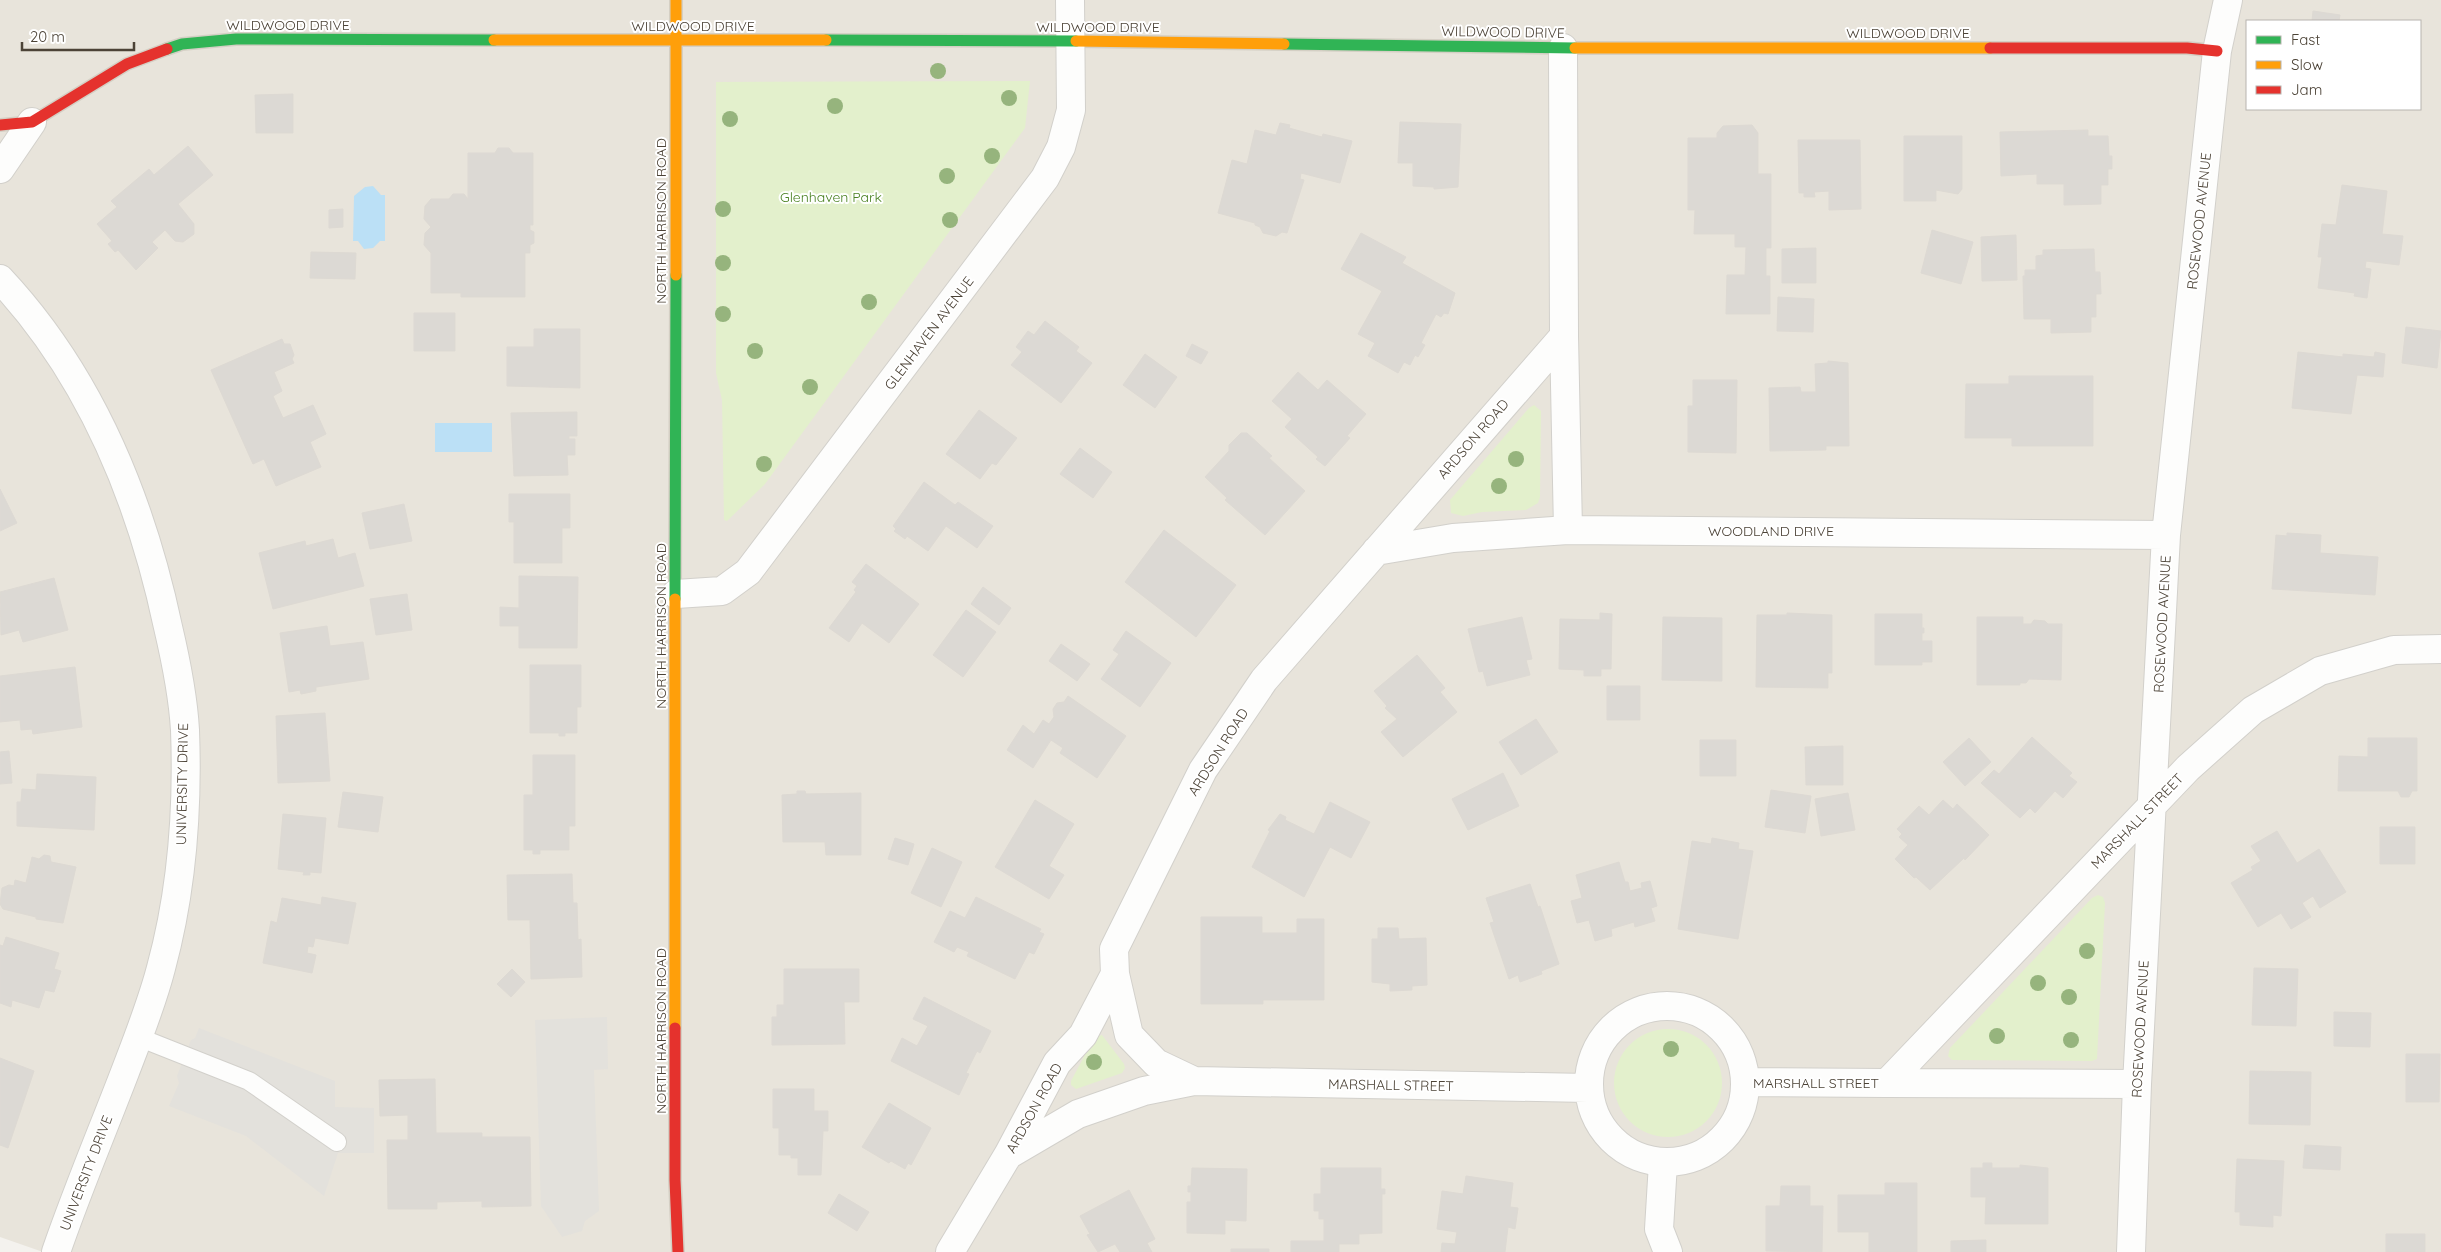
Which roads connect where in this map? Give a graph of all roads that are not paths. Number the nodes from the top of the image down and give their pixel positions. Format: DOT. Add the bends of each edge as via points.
graph roads {
  1 [pos="676,0"];
  2 [pos="1070,0"];
  3 [pos="2228,0"];
  4 [pos="676,40"];
  5 [pos="1071,41"];
  6 [pos="1563,48"];
  7 [pos="2217,51"];
  8 [pos="32,122"];
  9 [pos="0,125"];
  10 [pos="0,169"];
  11 [pos="0,279"];
  12 [pos="1564,336"];
  13 [pos="1568,530"];
  14 [pos="2166,534"];
  15 [pos="1376,551"];
  16 [pos="676,594"];
  17 [pos="2441,648"];
  18 [pos="2152,804"];
  19 [pos="1115,974"];
  20 [pos="138,1037"];
  21 [pos="1194,1081"];
  22 [pos="1746,1082"];
  23 [pos="1887,1083"];
  24 [pos="2137,1084"];
  25 [pos="1588,1088"];
  26 [pos="337,1142"];
  27 [pos="1008,1155"];
  28 [pos="1663,1163"];
  29 [pos="1663,1241"];
  30 [pos="56,1252"];
  31 [pos="678,1252"];
  32 [pos="950,1252"];
  33 [pos="1644,1252"];
  34 [pos="2132,1252"];
  1 -- 4 [label="street, NORTH HARRISON ROAD"];
  2 -- 5 [label="street, GLENHAVEN AVENUE"];
  3 -- 7 [label="street, ROSEWOOD AVENUE"];
  4 -- 5 [label="street, WILDWOOD DRIVE"];
  4 -- 8 [label="street, WILDWOOD DRIVE" via="236,39 182,44 127,64"];
  4 -- 16 [label="street, NORTH HARRISON ROAD"];
  5 -- 6 [label="street, WILDWOOD DRIVE"];
  5 -- 16 [label="street, GLENHAVEN AVENUE" via="1072,110 1061,147 1045,178 748,572 722,590"];
  6 -- 7 [label="street, WILDWOOD DRIVE" via="2187,48"];
  6 -- 12 [label="street"];
  7 -- 14 [label="street, ROSEWOOD AVENUE"];
  8 -- 9 [label="street, WILDWOOD DRIVE"];
  8 -- 10 [label="street"];
  11 -- 20 [label="street, UNIVERSITY DRIVE" via="27,308 75,378 113,451 143,532 162,597 176,663 185,729 185,804 179,888 161,969"];
  12 -- 13 [label="street"];
  12 -- 15 [label="street, ARDSON ROAD"];
  13 -- 14 [label="street, WOODLAND DRIVE"];
  13 -- 15 [label="street, WOODLAND DRIVE" via="1453,538"];
  14 -- 18 [label="street, ROSEWOOD AVENUE"];
  15 -- 19 [label="street, ARDSON ROAD" via="1264,680 1204,770 1114,949"];
  16 -- 31 [label="street, NORTH HARRISON ROAD" via="675,1180"];
  17 -- 18 [label="street, MARSHALL STREET" via="2394,650 2320,671 2253,710"];
  18 -- 23 [label="street, MARSHALL STREET"];
  18 -- 24 [label="street, ROSEWOOD AVENUE"];
  19 -- 21 [label="street, MARSHALL STREET" via="1129,1035 1156,1062"];
  19 -- 27 [label="street, ARDSON ROAD" via="1083,1035 1057,1062"];
  20 -- 26 [label="lane" via="250,1081"];
  20 -- 30 [label="street, UNIVERSITY DRIVE"];
  21 -- 25 [label="street, MARSHALL STREET"];
  21 -- 27 [label="street, MARSHALL STREET" via="1144,1090 1078,1114"];
  22 -- 23 [label="street, MARSHALL STREET"];
  22 -- 25 [label="street, MARSHALL STREET" via="1742,1060 1732,1040 1717,1023 1697,1012 1675,1006 1653,1007 1631,1014 1612,1026 1598,1044 1590,1066"];
  22 -- 28 [label="street, MARSHALL STREET" via="1742,1108 1730,1131 1712,1149 1688,1160"];
  23 -- 24 [label="street, MARSHALL STREET"];
  24 -- 34 [label="street, ROSEWOOD AVENUE"];
  25 -- 28 [label="street, MARSHALL STREET" via="1591,1107 1611,1140 1644,1160"];
  27 -- 32 [label="street, ARDSON ROAD"];
  28 -- 29 [label="street"];
  29 -- 33 [label="street"];
}
